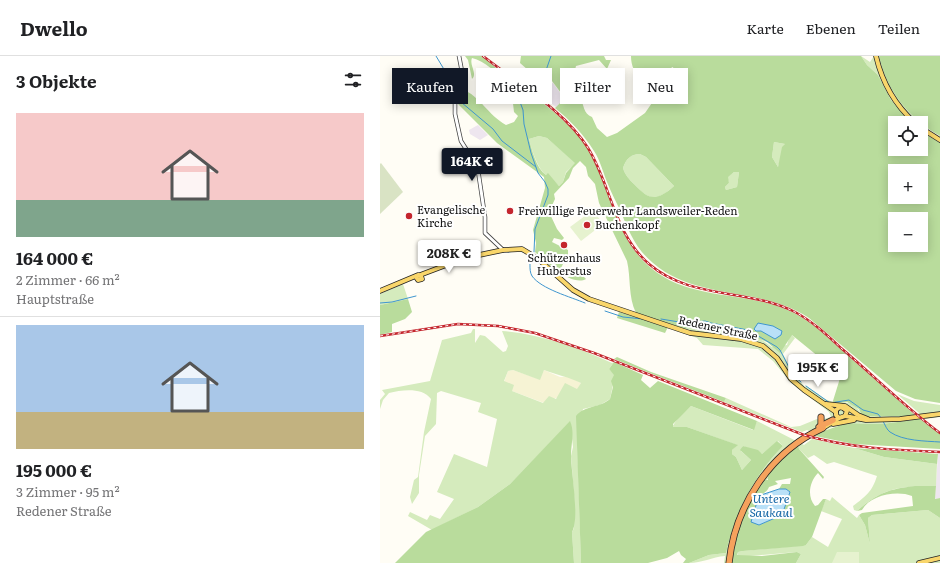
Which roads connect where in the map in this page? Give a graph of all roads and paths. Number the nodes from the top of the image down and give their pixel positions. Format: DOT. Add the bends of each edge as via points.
graph roads {
  1 [pos="459,56"];
  2 [pos="876,56"];
  3 [pos="908,116"];
  4 [pos="928,132"];
  5 [pos="940,140"];
  6 [pos="503,250"];
  7 [pos="380,292"];
  8 [pos="827,406"];
  9 [pos="940,414"];
  10 [pos="836,415"];
  11 [pos="846,415"];
  12 [pos="859,419"];
  13 [pos="872,419"];
  14 [pos="823,423"];
  15 [pos="940,558"];
  16 [pos="728,563"];
  17 [pos="919,563"];
  1 -- 6 [label="street" via="463,77 455,111 461,141 478,170 485,233"];
  2 -- 3 [label="main road" via="888,89"];
  4 -- 5 [label="main road"];
  6 -- 7 [label="main road, Redener Straße" via="469,258"];
  6 -- 8 [label="main road, Redener Straße" via="519,248 526,251 576,293 690,332 758,344 773,354 791,379"];
  8 -- 10 [label="main road"];
  8 -- 10 [label="main road, Redener Straße"];
  8 -- 13 [label="main road" via="845,406 858,415"];
  9 -- 13 [label="main road" via="915,418"];
  10 -- 11 [label="main road"];
  10 -- 11 [label="main road, Redener Straße" via="843,408"];
  10 -- 14 [label="highway"];
  11 -- 12 [label="main road"];
  11 -- 13 [label="main road"];
  12 -- 13 [label="main road"];
  12 -- 14 [label="main road"];
  14 -- 16 [label="highway" via="776,456 742,514"];
  15 -- 17 [label="main road"];
}
